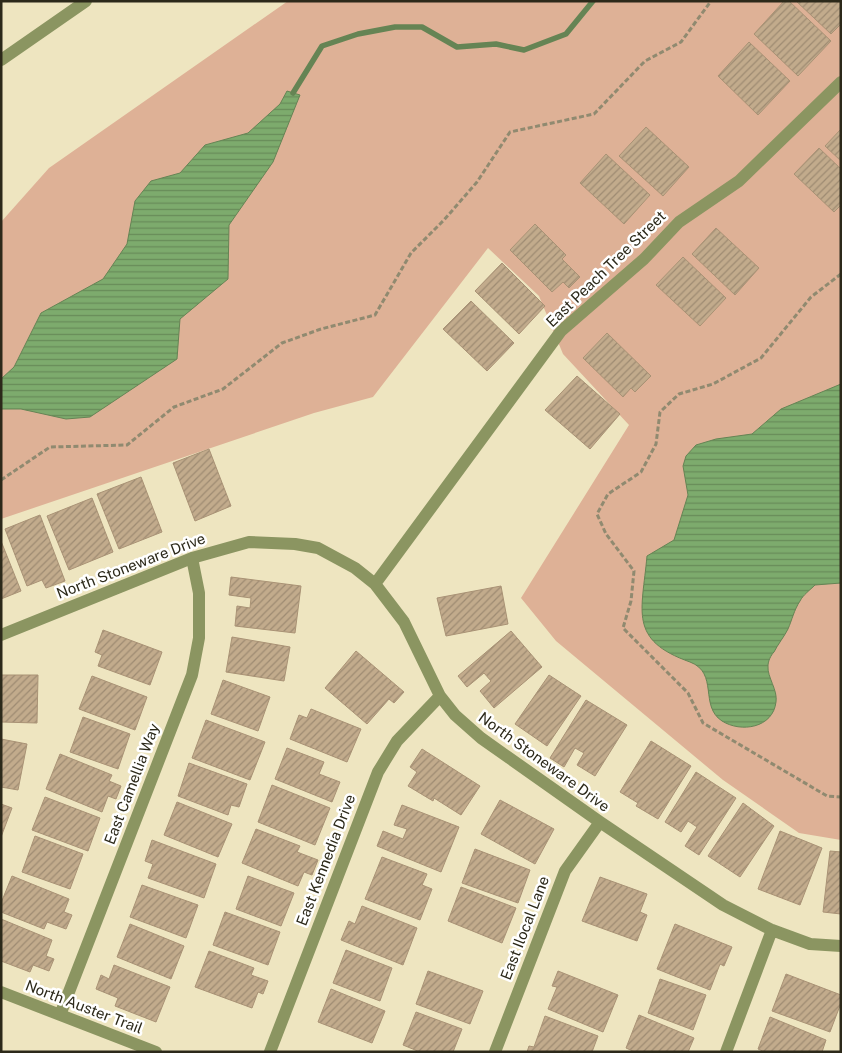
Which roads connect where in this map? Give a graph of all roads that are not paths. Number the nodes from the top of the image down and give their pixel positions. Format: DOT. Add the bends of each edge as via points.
graph roads {
  1 [pos="86,1"];
  2 [pos="1,60"];
  3 [pos="841,82"];
  4 [pos="192,558"];
  5 [pos="374,584"];
  6 [pos="1,635"];
  7 [pos="440,696"];
  8 [pos="600,822"];
  9 [pos="772,930"];
  10 [pos="841,946"];
  11 [pos="1,992"];
  12 [pos="60,1015"];
  13 [pos="156,1052"];
  14 [pos="270,1052"];
  15 [pos="495,1052"];
  16 [pos="726,1052"];
  1 -- 2 [label="street"];
  3 -- 5 [label="street, East Peach Tree Street" via="739,181 679,222 644,259 561,331"];
  4 -- 5 [label="street, North Stoneware Drive" via="249,542 295,544 318,548 337,557"];
  4 -- 6 [label="street, North Stoneware Drive"];
  4 -- 12 [label="street, East Camellia Way" via="199,593 199,638 192,675"];
  5 -- 7 [label="street, North Stoneware Drive" via="404,622"];
  7 -- 8 [label="street, North Stoneware Drive" via="455,715 481,738"];
  7 -- 14 [label="street, East Kennedia Drive" via="397,741 378,772"];
  8 -- 9 [label="street, North Stoneware Drive" via="723,905"];
  8 -- 15 [label="street, East Ilocal Lane" via="565,871"];
  9 -- 10 [label="street, North Stoneware Drive" via="810,944"];
  9 -- 16 [label="street"];
  11 -- 12 [label="street, North Auster Trail"];
  12 -- 13 [label="street, North Auster Trail"];
}
